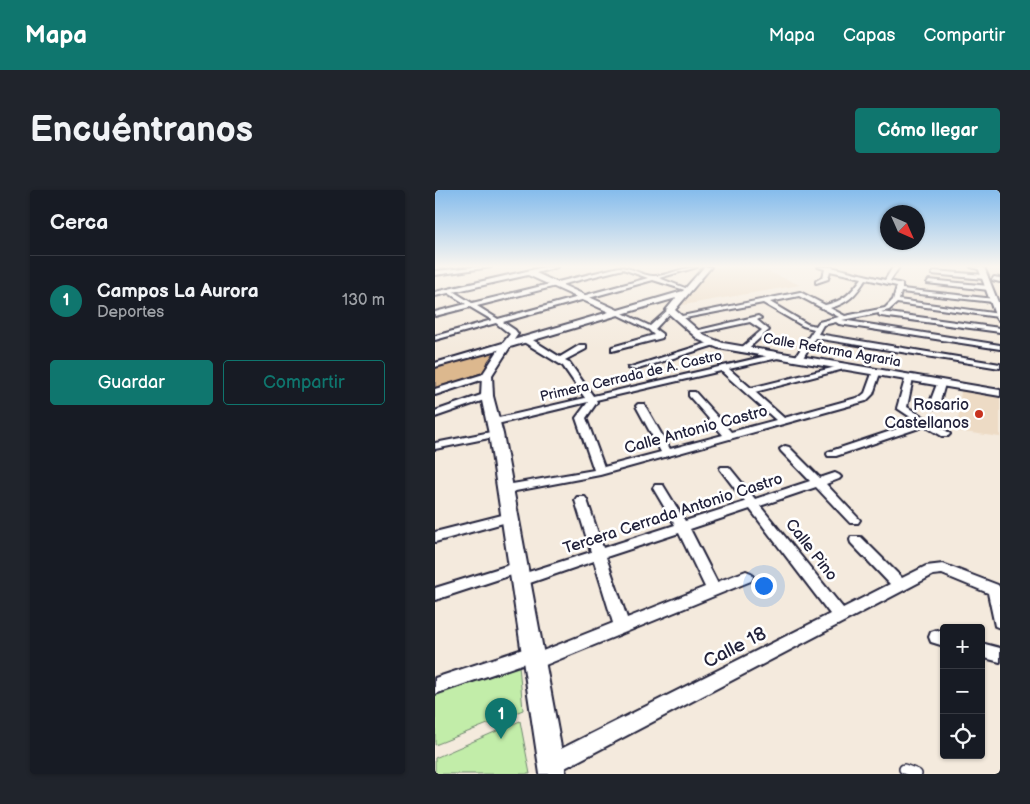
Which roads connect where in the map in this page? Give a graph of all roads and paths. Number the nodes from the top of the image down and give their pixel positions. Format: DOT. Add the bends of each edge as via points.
graph roads {
  1 [pos="454,294"];
  2 [pos="514,294"];
  3 [pos="576,294"];
  4 [pos="596,294"];
  5 [pos="677,294"];
  6 [pos="683,294"];
  7 [pos="799,294"];
  8 [pos="800,294"];
  9 [pos="851,294"];
  10 [pos="897,294"];
  11 [pos="943,294"];
  12 [pos="583,298"];
  13 [pos="996,298"];
  14 [pos="764,301"];
  15 [pos="895,301"];
  16 [pos="471,305"];
  17 [pos="825,307"];
  18 [pos="670,310"];
  19 [pos="616,312"];
  20 [pos="435,314"];
  21 [pos="881,314"];
  22 [pos="679,317"];
  23 [pos="999,317"];
  24 [pos="843,318"];
  25 [pos="829,320"];
  26 [pos="497,321"];
  27 [pos="651,329"];
  28 [pos="1000,330"];
  29 [pos="694,332"];
  30 [pos="815,332"];
  31 [pos="435,338"];
  32 [pos="525,339"];
  33 [pos="714,344"];
  34 [pos="506,345"];
  35 [pos="583,347"];
  36 [pos="1000,347"];
  37 [pos="615,349"];
  38 [pos="744,350"];
  39 [pos="775,356"];
  40 [pos="798,359"];
  41 [pos="560,360"];
  42 [pos="435,366"];
  43 [pos="1000,366"];
  44 [pos="841,367"];
  45 [pos="632,368"];
  46 [pos="724,369"];
  47 [pos="876,372"];
  48 [pos="487,375"];
  49 [pos="909,378"];
  50 [pos="941,384"];
  51 [pos="435,392"];
  52 [pos="750,392"];
  53 [pos="1000,393"];
  54 [pos="693,394"];
  55 [pos="487,396"];
  56 [pos="591,400"];
  57 [pos="934,405"];
  58 [pos="641,406"];
  59 [pos="435,414"];
  60 [pos="783,422"];
  61 [pos="925,423"];
  62 [pos="495,428"];
  63 [pos="945,434"];
  64 [pos="730,437"];
  65 [pos="435,446"];
  66 [pos="785,449"];
  67 [pos="668,454"];
  68 [pos="833,454"];
  69 [pos="725,468"];
  70 [pos="600,472"];
  71 [pos="835,477"];
  72 [pos="817,483"];
  73 [pos="659,488"];
  74 [pos="505,489"];
  75 [pos="581,500"];
  76 [pos="754,504"];
  77 [pos="510,517"];
  78 [pos="854,520"];
  79 [pos="683,528"];
  80 [pos="435,537"];
  81 [pos="856,540"];
  82 [pos="599,556"];
  83 [pos="520,574"];
  84 [pos="746,577"];
  85 [pos="900,586"];
  86 [pos="714,590"];
  87 [pos="435,594"];
  88 [pos="840,616"];
  89 [pos="1000,621"];
  90 [pos="622,626"];
  91 [pos="985,651"];
  92 [pos="1000,655"];
  93 [pos="533,657"];
  94 [pos="435,686"];
  95 [pos="553,769"];
  96 [pos="904,769"];
  97 [pos="917,774"];
  1 -- 16 [label="street"];
  2 -- 16 [label="street"];
  3 -- 12 [label="main road"];
  4 -- 12 [label="street"];
  5 -- 19 [label="main road"];
  6 -- 18 [label="main road"];
  7 -- 14 [label="street"];
  8 -- 17 [label="street"];
  9 -- 17 [label="street" via="845,302"];
  10 -- 15 [label="street"];
  11 -- 13 [label="street"];
  12 -- 19 [label="main road"];
  12 -- 26 [label="street"];
  13 -- 23 [label="main road"];
  14 -- 22 [label="street"];
  14 -- 30 [label="street"];
  15 -- 23 [label="street"];
  15 -- 24 [label="street" via="882,310"];
  16 -- 20 [label="street"];
  16 -- 26 [label="street"];
  17 -- 24 [label="street"];
  18 -- 22 [label="main road, Calle Reforma Agraria"];
  18 -- 27 [label="street"];
  19 -- 27 [label="street"];
  19 -- 32 [label="main road"];
  21 -- 28 [label="street"];
  22 -- 29 [label="main road, Calle Reforma Agraria"];
  24 -- 25 [label="street"];
  25 -- 30 [label="street" via="821,323"];
  25 -- 36 [label="street"];
  26 -- 31 [label="street"];
  26 -- 34 [label="street" via="513,332"];
  27 -- 37 [label="street" via="658,337"];
  29 -- 33 [label="main road, Calle Reforma Agraria"];
  29 -- 38 [label="street" via="755,319 765,330"];
  30 -- 40 [label="street"];
  30 -- 43 [label="street"];
  32 -- 34 [label="main road"];
  32 -- 41 [label="street"];
  33 -- 38 [label="main road, Calle Reforma Agraria"];
  33 -- 45 [label="street"];
  34 -- 42 [label="street"];
  34 -- 48 [label="main road"];
  35 -- 41 [label="street"];
  38 -- 39 [label="main road, Calle Reforma Agraria"];
  39 -- 40 [label="main road, Calle Reforma Agraria"];
  39 -- 46 [label="street, Primera Cerrada de A. Castro"];
  40 -- 44 [label="main road, Calle Reforma Agraria"];
  41 -- 56 [label="street" via="572,371"];
  44 -- 47 [label="main road, Calle Reforma Agraria"];
  44 -- 52 [label="street"];
  46 -- 52 [label="street"];
  46 -- 56 [label="street, Primera Cerrada de A. Castro"];
  47 -- 49 [label="main road, Calle Reforma Agraria"];
  47 -- 60 [label="street, Calle Antonio Castro" via="869,394 863,399"];
  48 -- 51 [label="street"];
  48 -- 55 [label="main road"];
  49 -- 50 [label="main road, Calle Reforma Agraria"];
  49 -- 61 [label="street" via="902,408"];
  50 -- 53 [label="main road, Calle Reforma Agraria"];
  50 -- 57 [label="street"];
  52 -- 60 [label="street"];
  54 -- 64 [label="street"];
  55 -- 59 [label="street"];
  55 -- 62 [label="main road"];
  56 -- 62 [label="street, Primera Cerrada de A. Castro"];
  56 -- 70 [label="street" via="593,404 581,418"];
  58 -- 67 [label="street"];
  60 -- 64 [label="street, Calle Antonio Castro"];
  61 -- 63 [label="street"];
  61 -- 68 [label="street"];
  62 -- 65 [label="street, Primera Cerrada de A. Castro"];
  62 -- 74 [label="main road"];
  64 -- 67 [label="street, Calle Antonio Castro"];
  66 -- 72 [label="street"];
  67 -- 70 [label="street, Calle Antonio Castro"];
  69 -- 76 [label="street, Calle Pino"];
  70 -- 74 [label="street, Calle Antonio Castro"];
  71 -- 72 [label="street, Tercera Cerrada Antonio Castro"];
  72 -- 76 [label="street, Tercera Cerrada Antonio Castro"];
  72 -- 78 [label="street"];
  73 -- 79 [label="street"];
  74 -- 77 [label="main road"];
  75 -- 82 [label="street"];
  76 -- 79 [label="street, Tercera Cerrada Antonio Castro"];
  76 -- 88 [label="street, Calle Pino"];
  77 -- 80 [label="street"];
  77 -- 83 [label="main road"];
  79 -- 82 [label="street, Tercera Cerrada Antonio Castro"];
  79 -- 86 [label="street"];
  81 -- 85 [label="street"];
  82 -- 83 [label="street, Tercera Cerrada Antonio Castro"];
  82 -- 90 [label="street"];
  83 -- 87 [label="street, Tercera Cerrada Antonio Castro"];
  83 -- 93 [label="main road"];
  84 -- 86 [label="street"];
  85 -- 88 [label="street, Calle 18"];
  85 -- 89 [label="street, Calle 18" via="936,569 959,575 993,589"];
  86 -- 90 [label="street"];
  88 -- 95 [label="street, Calle 18"];
  90 -- 93 [label="street"];
  91 -- 92 [label="street"];
  93 -- 94 [label="street"];
  93 -- 95 [label="main road"];
  96 -- 97 [label="lane"];
}
